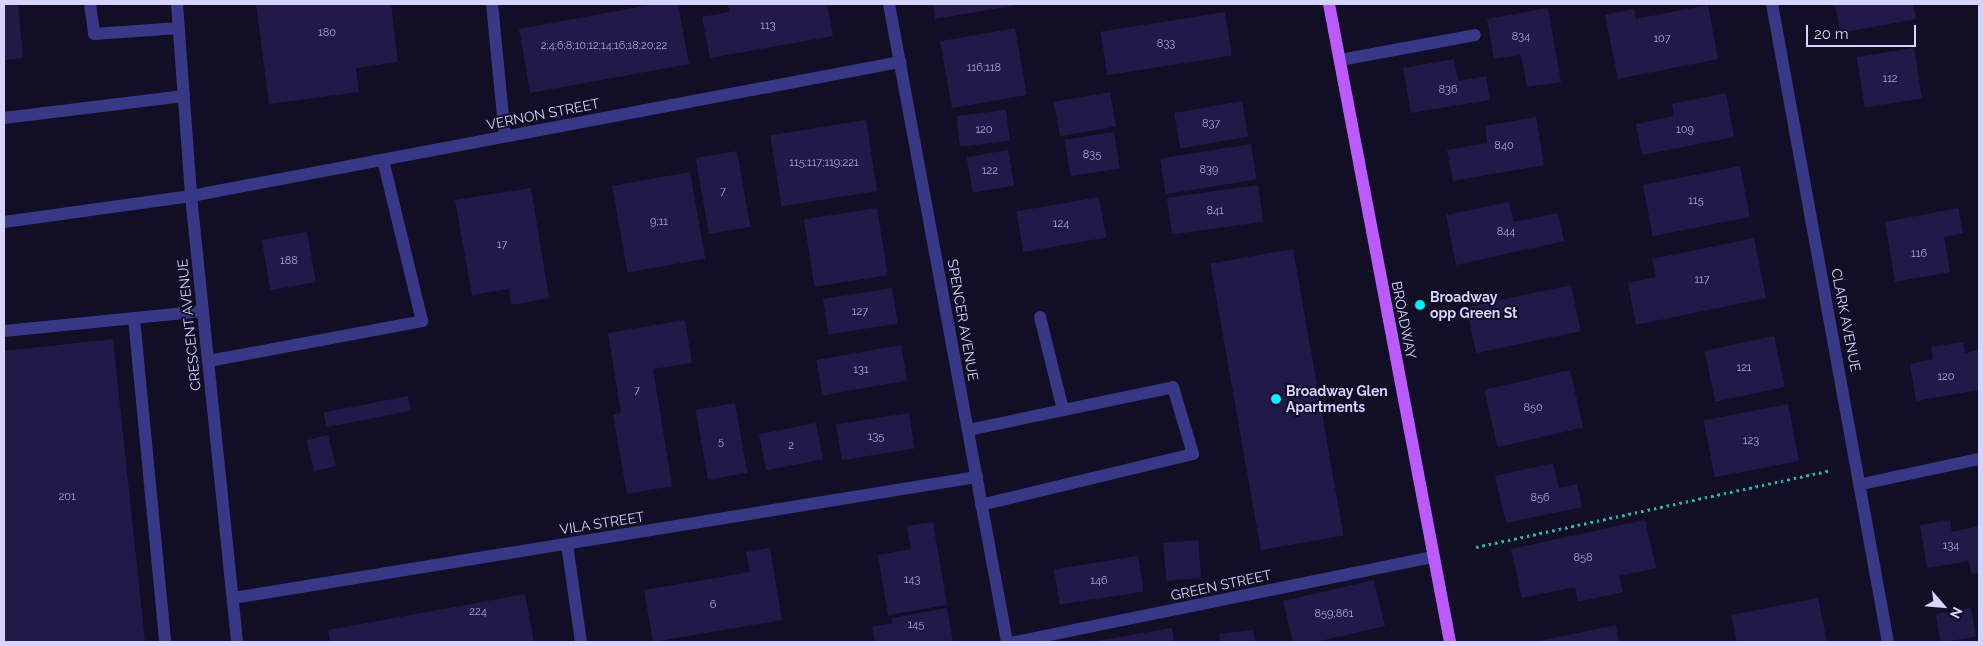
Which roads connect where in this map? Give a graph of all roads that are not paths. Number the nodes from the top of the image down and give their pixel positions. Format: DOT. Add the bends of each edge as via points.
graph roads {
  1 [pos="90,4"];
  2 [pos="177,4"];
  3 [pos="492,4"];
  4 [pos="889,4"];
  5 [pos="1329,4"];
  6 [pos="1772,4"];
  7 [pos="179,28"];
  8 [pos="1475,35"];
  9 [pos="1340,60"];
  10 [pos="900,62"];
  11 [pos="184,96"];
  12 [pos="4,118"];
  13 [pos="505,136"];
  14 [pos="383,160"];
  15 [pos="191,196"];
  16 [pos="4,222"];
  17 [pos="203,311"];
  18 [pos="1040,317"];
  19 [pos="134,318"];
  20 [pos="4,331"];
  21 [pos="209,362"];
  22 [pos="1063,410"];
  23 [pos="968,430"];
  24 [pos="1979,459"];
  25 [pos="977,477"];
  26 [pos="1862,484"];
  27 [pos="981,505"];
  28 [pos="567,544"];
  29 [pos="1434,557"];
  30 [pos="233,598"];
  31 [pos="165,642"];
  32 [pos="237,642"];
  33 [pos="581,642"];
  34 [pos="1007,642"];
  35 [pos="1015,642"];
  36 [pos="1450,642"];
  37 [pos="1888,642"];
  1 -- 7 [label="street" via="94,34"];
  2 -- 7 [label="street, CRESCENT AVENUE"];
  3 -- 13 [label="street"];
  4 -- 10 [label="street, SPENCER AVENUE"];
  5 -- 9 [label="main road, BROADWAY"];
  6 -- 26 [label="street, CLARK AVENUE"];
  7 -- 11 [label="street, CRESCENT AVENUE"];
  8 -- 9 [label="street"];
  9 -- 29 [label="main road, BROADWAY"];
  10 -- 13 [label="street, VERNON STREET"];
  10 -- 23 [label="street, SPENCER AVENUE"];
  11 -- 12 [label="street"];
  11 -- 15 [label="street, CRESCENT AVENUE"];
  13 -- 14 [label="street, VERNON STREET"];
  14 -- 15 [label="street, VERNON STREET"];
  14 -- 21 [label="street" via="422,321"];
  15 -- 16 [label="street, VERNON STREET"];
  15 -- 17 [label="street, CRESCENT AVENUE"];
  17 -- 19 [label="street"];
  17 -- 21 [label="street, CRESCENT AVENUE"];
  18 -- 22 [label="street"];
  19 -- 20 [label="street"];
  19 -- 31 [label="street"];
  21 -- 30 [label="street, CRESCENT AVENUE"];
  22 -- 23 [label="street"];
  22 -- 27 [label="street" via="1173,387 1193,454"];
  23 -- 25 [label="street, SPENCER AVENUE"];
  24 -- 26 [label="street"];
  25 -- 27 [label="street, SPENCER AVENUE"];
  25 -- 28 [label="street, VILA STREET"];
  26 -- 37 [label="street, CLARK AVENUE"];
  27 -- 34 [label="street, SPENCER AVENUE"];
  28 -- 30 [label="street, VILA STREET"];
  28 -- 33 [label="street"];
  29 -- 35 [label="street, GREEN STREET"];
  29 -- 36 [label="main road, BROADWAY"];
  30 -- 32 [label="street, CRESCENT AVENUE"];
}
